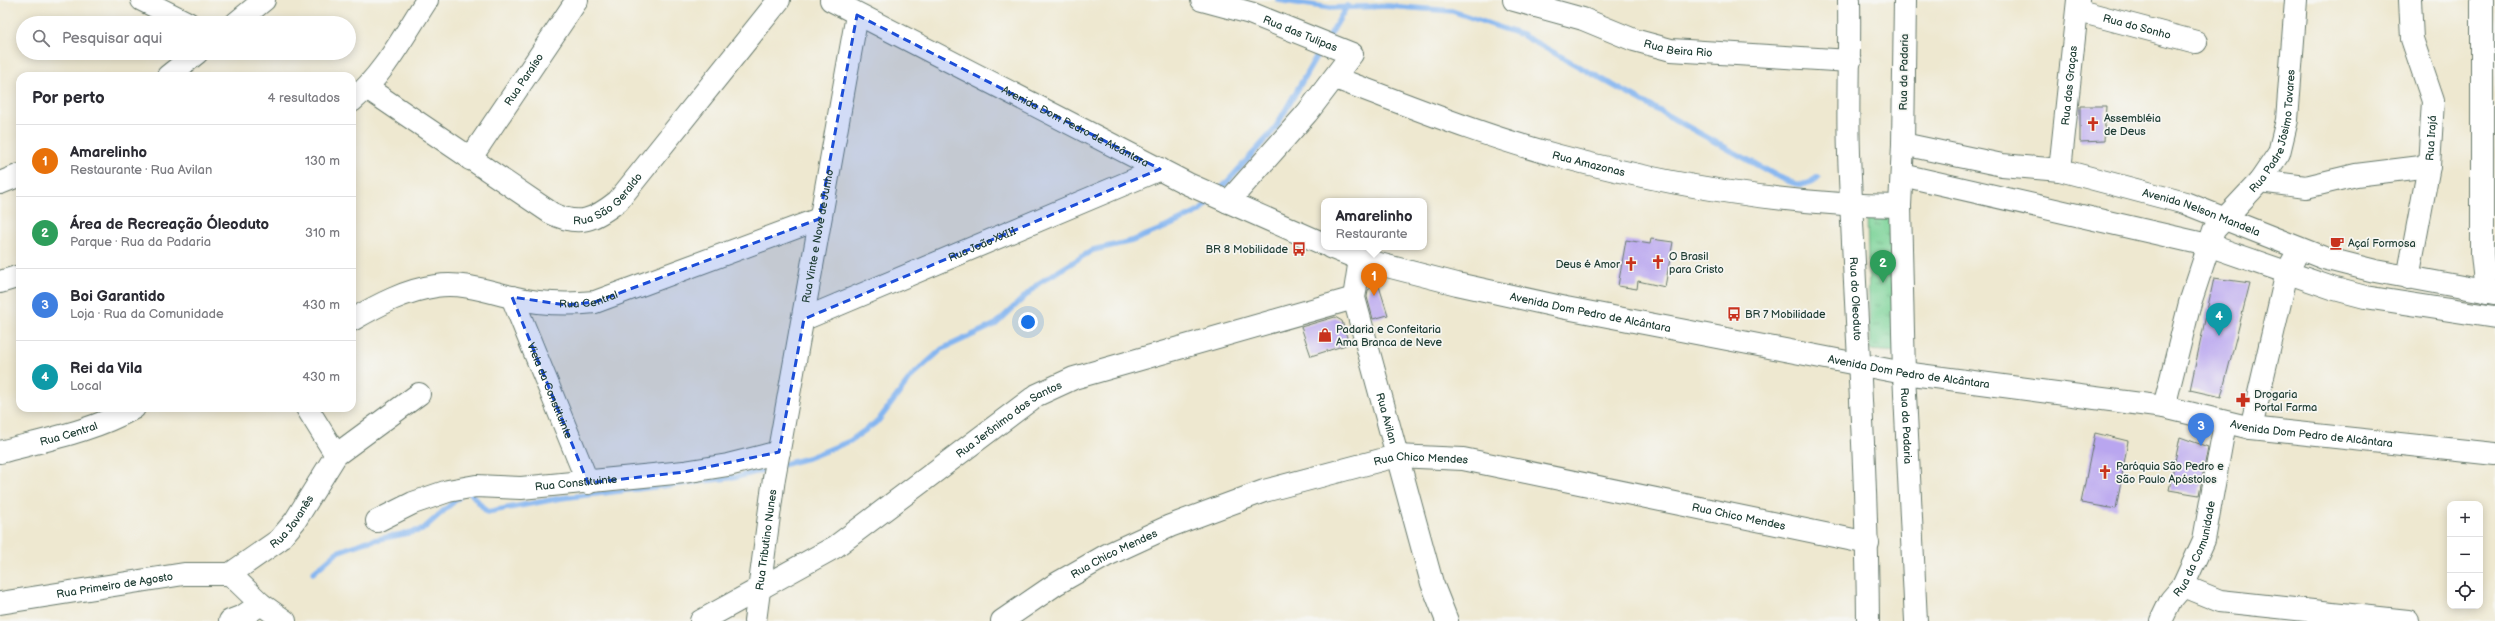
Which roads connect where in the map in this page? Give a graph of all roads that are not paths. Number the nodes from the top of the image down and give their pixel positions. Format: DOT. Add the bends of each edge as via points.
graph roads {
  1 [pos="142,0"];
  2 [pos="264,0"];
  3 [pos="427,0"];
  4 [pos="577,0"];
  5 [pos="778,0"];
  6 [pos="831,0"];
  7 [pos="1202,0"];
  8 [pos="1514,0"];
  9 [pos="1849,0"];
  10 [pos="1905,0"];
  11 [pos="2296,0"];
  12 [pos="2410,0"];
  13 [pos="2482,0"];
  14 [pos="2079,6"];
  15 [pos="857,15"];
  16 [pos="174,16"];
  17 [pos="245,16"];
  18 [pos="2196,42"];
  19 [pos="188,60"];
  20 [pos="1850,61"];
  21 [pos="173,72"];
  22 [pos="1335,78"];
  23 [pos="360,94"];
  24 [pos="1903,144"];
  25 [pos="470,159"];
  26 [pos="2429,166"];
  27 [pos="1160,169"];
  28 [pos="2060,170"];
  29 [pos="1902,175"];
  30 [pos="16,177"];
  31 [pos="2260,181"];
  32 [pos="0,183"];
  33 [pos="1223,200"];
  34 [pos="1852,206"];
  35 [pos="1900,206"];
  36 [pos="2225,217"];
  37 [pos="819,219"];
  38 [pos="1321,243"];
  39 [pos="2208,245"];
  40 [pos="2299,248"];
  41 [pos="1338,250"];
  42 [pos="1360,259"];
  43 [pos="2287,272"];
  44 [pos="16,277"];
  45 [pos="2408,278"];
  46 [pos="0,282"];
  47 [pos="2491,292"];
  48 [pos="512,297"];
  49 [pos="1354,298"];
  50 [pos="2495,317"];
  51 [pos="356,318"];
  52 [pos="804,319"];
  53 [pos="1861,364"];
  54 [pos="1904,373"];
  55 [pos="419,394"];
  56 [pos="2164,407"];
  57 [pos="119,412"];
  58 [pos="309,412"];
  59 [pos="2225,423"];
  60 [pos="2251,428"];
  61 [pos="0,452"];
  62 [pos="2495,454"];
  63 [pos="336,455"];
  64 [pos="1396,456"];
  65 [pos="776,463"];
  66 [pos="588,483"];
  67 [pos="377,521"];
  68 [pos="1868,543"];
  69 [pos="230,574"];
  70 [pos="2183,586"];
  71 [pos="758,591"];
  72 [pos="0,603"];
  73 [pos="273,615"];
  74 [pos="230,621"];
  75 [pos="701,621"];
  76 [pos="755,621"];
  77 [pos="1002,621"];
  78 [pos="1447,621"];
  79 [pos="1868,621"];
  80 [pos="1916,621"];
  81 [pos="2161,621"];
  82 [pos="2408,621"];
  1 -- 16 [label="street"];
  2 -- 17 [label="street"];
  3 -- 23 [label="street" via="389,59"];
  4 -- 25 [label="street, Rua Paraíso"];
  5 -- 25 [label="street, Rua São Geraldo" via="618,201 602,214 585,220 566,220"];
  6 -- 15 [label="street, Avenida Dom Pedro de Alcântara"];
  7 -- 22 [label="street, Rua das Tulipas" via="1250,13 1346,51"];
  8 -- 20 [label="street, Rua Beira Rio" via="1671,50"];
  9 -- 20 [label="street, Rua do Oleoduto"];
  10 -- 24 [label="street, Rua da Padaria"];
  11 -- 31 [label="street, Rua Padre Jósimo Tavares" via="2284,137 2279,153"];
  12 -- 26 [label="street, Rua Irajá" via="2412,39 2433,100"];
  13 -- 47 [label="street" via="2482,254"];
  14 -- 18 [label="street, Rua do Sonho"];
  14 -- 28 [label="street, Rua das Graças"];
  15 -- 27 [label="street, Avenida Dom Pedro de Alcântara"];
  15 -- 37 [label="street, Rua Vinte e Nove de Junho"];
  19 -- 21 [label="street"];
  20 -- 34 [label="street, Rua do Oleoduto" via="1849,136"];
  22 -- 33 [label="street"];
  22 -- 34 [label="street, Rua Amazonas" via="1467,128 1554,155 1749,197"];
  23 -- 25 [label="street, Rua São Geraldo"];
  24 -- 28 [label="street, Avenida Nelson Mandela" via="2002,165"];
  24 -- 29 [label="street"];
  26 -- 31 [label="street" via="2356,175 2306,187"];
  26 -- 45 [label="street, Rua Irajá"];
  27 -- 33 [label="street, Avenida Dom Pedro de Alcântara"];
  27 -- 52 [label="street, Rua João XXIII"];
  28 -- 36 [label="street, Avenida Nelson Mandela" via="2186,203"];
  29 -- 35 [label="street"];
  29 -- 39 [label="street"];
  30 -- 32 [label="street"];
  31 -- 36 [label="street, Rua Padre Jósimo Tavares"];
  33 -- 38 [label="street, Avenida Dom Pedro de Alcântara"];
  34 -- 35 [label="street, Rua Amazonas"];
  34 -- 53 [label="street, Rua do Oleoduto"];
  35 -- 54 [label="street, Rua da Padaria"];
  36 -- 39 [label="street, Rua Padre Jósimo Tavares" via="2214,230"];
  36 -- 40 [label="street, Avenida Nelson Mandela"];
  37 -- 48 [label="street, Rua Central" via="595,302 566,305"];
  37 -- 52 [label="street, Rua Vinte e Nove de Junho"];
  39 -- 43 [label="street"];
  39 -- 56 [label="street, Rua Padre Jósimo Tavares" via="2190,303"];
  40 -- 43 [label="street"];
  40 -- 45 [label="street, Avenida Nelson Mandela" via="2324,258"];
  41 -- 42 [label="street, Avenida Dom Pedro de Alcântara"];
  42 -- 49 [label="street, Rua Avilan"];
  42 -- 53 [label="street, Avenida Dom Pedro de Alcântara" via="1566,308"];
  43 -- 50 [label="street" via="2335,289 2365,296"];
  43 -- 60 [label="street"];
  44 -- 46 [label="street"];
  45 -- 47 [label="street, Avenida Nelson Mandela"];
  48 -- 51 [label="street, Rua Central" via="470,287 437,286 410,292 378,305"];
  48 -- 66 [label="street, Viela da Constituinte"];
  49 -- 64 [label="street, Rua Avilan"];
  49 -- 71 [label="street, Rua Jerônimo dos Santos" via="1074,378 1037,395 835,547"];
  52 -- 65 [label="street, Rua Vinte e Nove de Junho"];
  53 -- 54 [label="street, Avenida Dom Pedro de Alcântara"];
  53 -- 68 [label="street, Rua do Oleoduto"];
  54 -- 56 [label="street, Avenida Dom Pedro de Alcântara"];
  54 -- 80 [label="street, Rua da Padaria"];
  55 -- 63 [label="street, Rua Javanês"];
  56 -- 59 [label="street, Avenida Dom Pedro de Alcântara"];
  57 -- 61 [label="street, Rua Central" via="67,434"];
  58 -- 63 [label="street"];
  59 -- 60 [label="street, Avenida Dom Pedro de Alcântara"];
  59 -- 70 [label="street, Rua da Comunidade" via="2204,540"];
  60 -- 62 [label="street, Avenida Dom Pedro de Alcântara"];
  63 -- 69 [label="street, Rua Javanês" via="295,521 279,540"];
  64 -- 68 [label="street, Rua Chico Mendes" via="1463,459"];
  64 -- 77 [label="street, Rua Chico Mendes" via="1264,491 1170,526 1107,555 1056,584"];
  64 -- 78 [label="street, Rua Avilan" via="1432,583"];
  65 -- 66 [label="street, Rua Constituinte" via="728,465"];
  65 -- 71 [label="street, Rua Tributino Nunes"];
  66 -- 67 [label="street, Rua Constituinte" via="521,488 476,486 448,491 396,510"];
  68 -- 79 [label="street, Rua do Oleoduto"];
  69 -- 72 [label="street, Rua Primeiro de Agosto" via="184,574"];
  69 -- 73 [label="street"];
  70 -- 81 [label="street, Rua da Comunidade" via="2171,600"];
  70 -- 82 [label="street" via="2220,601"];
  71 -- 75 [label="street, Rua Jerônimo dos Santos"];
  71 -- 76 [label="street, Rua Tributino Nunes"];
  73 -- 74 [label="street" via="243,616"];
}
